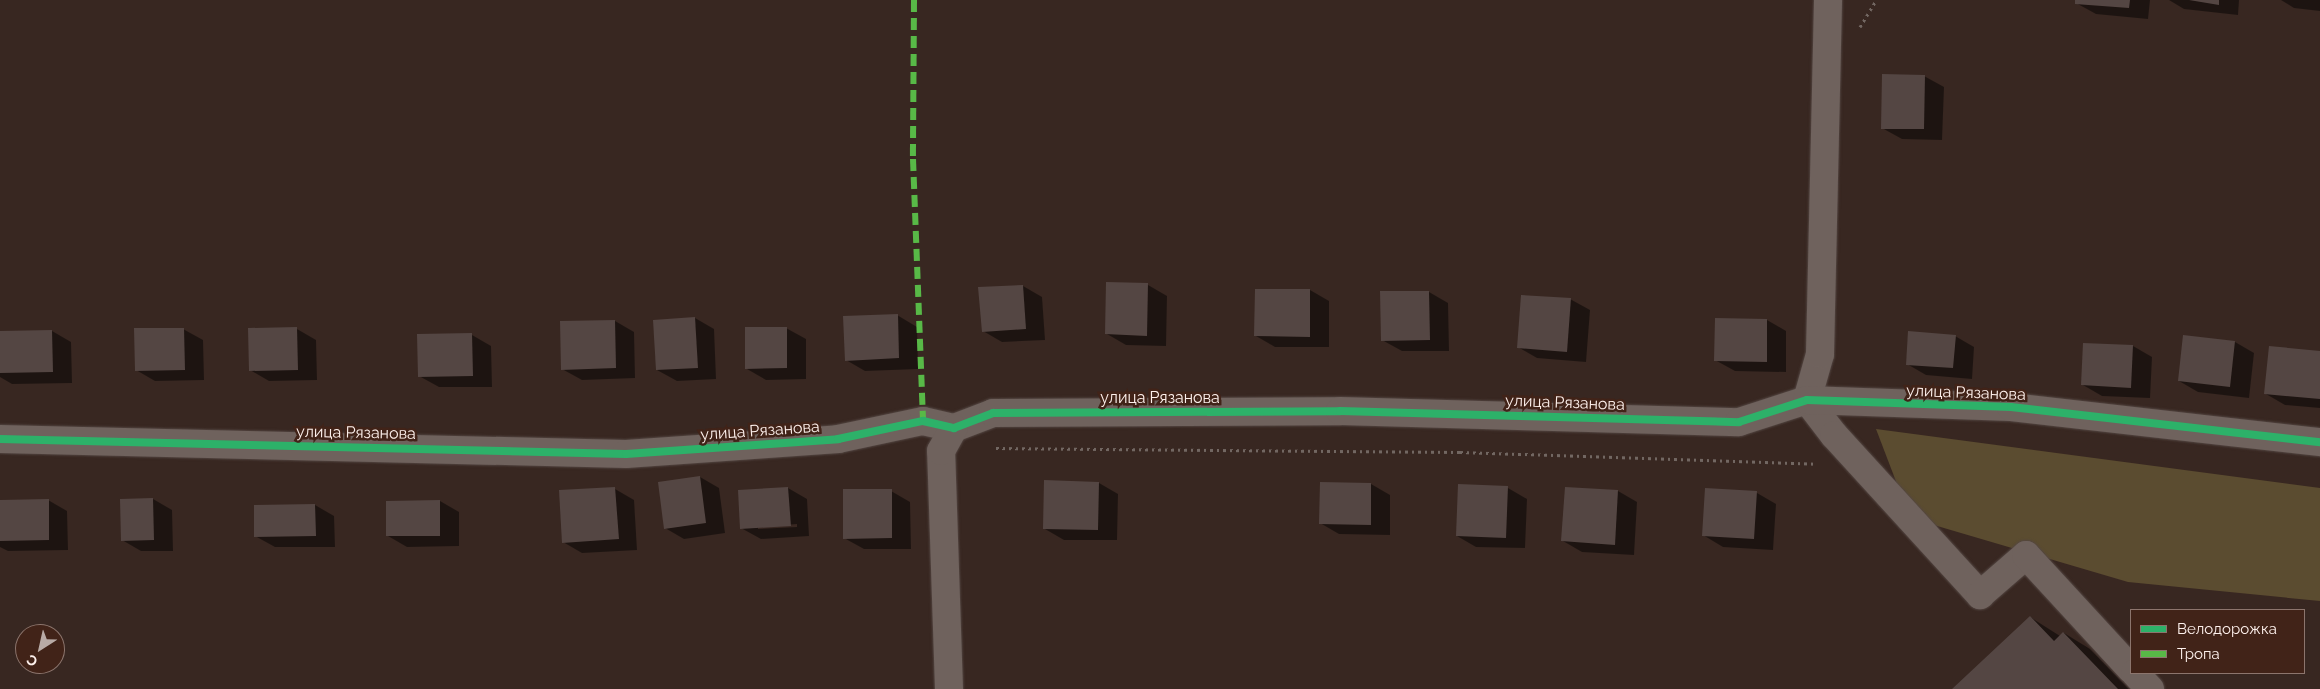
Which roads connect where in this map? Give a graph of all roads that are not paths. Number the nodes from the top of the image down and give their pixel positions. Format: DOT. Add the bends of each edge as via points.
graph roads {
  1 [pos="1828,0"];
  2 [pos="1807,400"];
  3 [pos="0,439"];
  4 [pos="947,440"];
  5 [pos="2320,442"];
  6 [pos="2130,668"];
  7 [pos="2136,674"];
  8 [pos="949,689"];
  9 [pos="2150,689"];
  1 -- 2 [label="street" via="1820,354"];
  2 -- 4 [label="street, улица Рязанова" via="1739,422 1340,411 1003,412 993,413"];
  2 -- 5 [label="street, улица Рязанова" via="2011,407"];
  2 -- 6 [label="street" via="1834,435 1980,595 2026,555"];
  3 -- 4 [label="street, улица Рязанова" via="626,454 838,438 923,421"];
  4 -- 8 [label="street"];
  7 -- 9 [label="street"];
}
